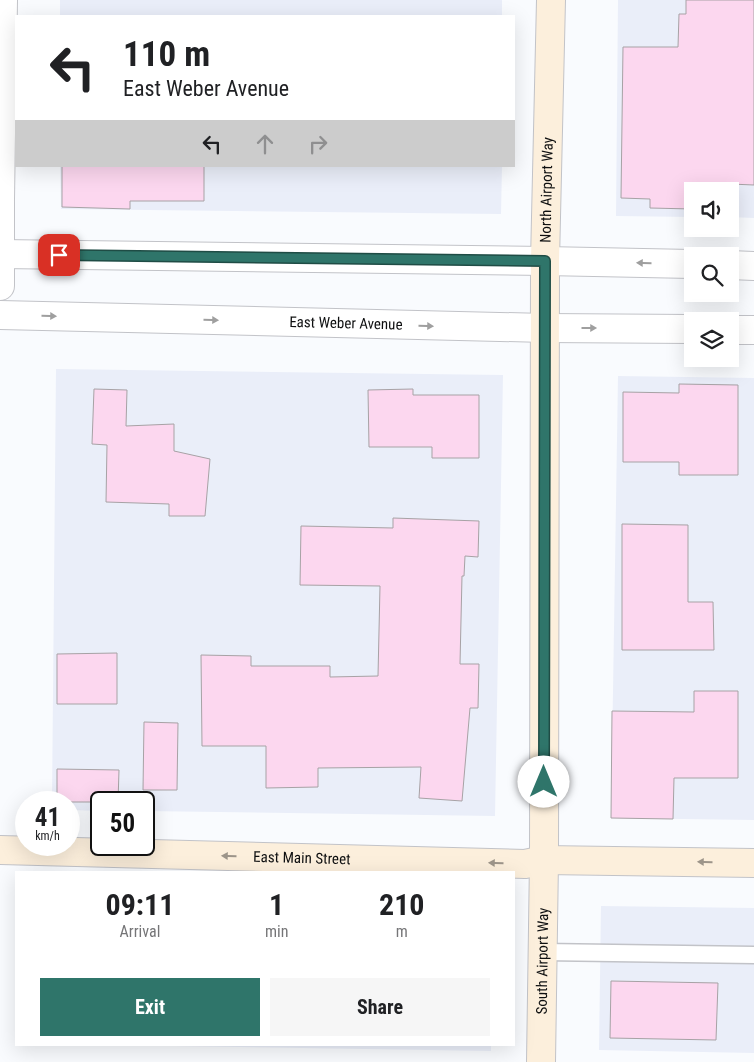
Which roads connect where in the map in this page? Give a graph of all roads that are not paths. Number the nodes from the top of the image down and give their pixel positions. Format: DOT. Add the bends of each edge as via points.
graph roads {
  1 [pos="3,0"];
  2 [pos="551,0"];
  3 [pos="0,201"];
  4 [pos="0,254"];
  5 [pos="545,261"];
  6 [pos="684,264"];
  7 [pos="739,265"];
  8 [pos="754,266"];
  9 [pos="0,286"];
  10 [pos="0,315"];
  11 [pos="545,328"];
  12 [pos="684,329"];
  13 [pos="739,330"];
  14 [pos="754,330"];
  15 [pos="0,850"];
  16 [pos="544,860"];
  17 [pos="754,863"];
  18 [pos="543,952"];
  19 [pos="754,954"];
  20 [pos="541,1062"];
  1 -- 3 [label="street"];
  2 -- 5 [label="main road, North Airport Way"];
  3 -- 4 [label="street"];
  4 -- 5 [label="street"];
  4 -- 9 [label="street"];
  6 -- 5 [label="street, one-way"];
  5 -- 11 [label="main road, North Airport Way"];
  7 -- 8 [label="street"];
  10 -- 11 [label="street, East Weber Avenue, one-way"];
  11 -- 12 [label="street, East Weber Avenue, one-way"];
  11 -- 16 [label="main road, North Airport Way"];
  13 -- 14 [label="street"];
  16 -- 15 [label="main road, East Main Street, one-way" via="525,864"];
  17 -- 16 [label="main road, East Main Street, one-way"];
  16 -- 18 [label="main road, South Airport Way"];
  18 -- 19 [label="lane"];
  18 -- 20 [label="main road, South Airport Way"];
}
